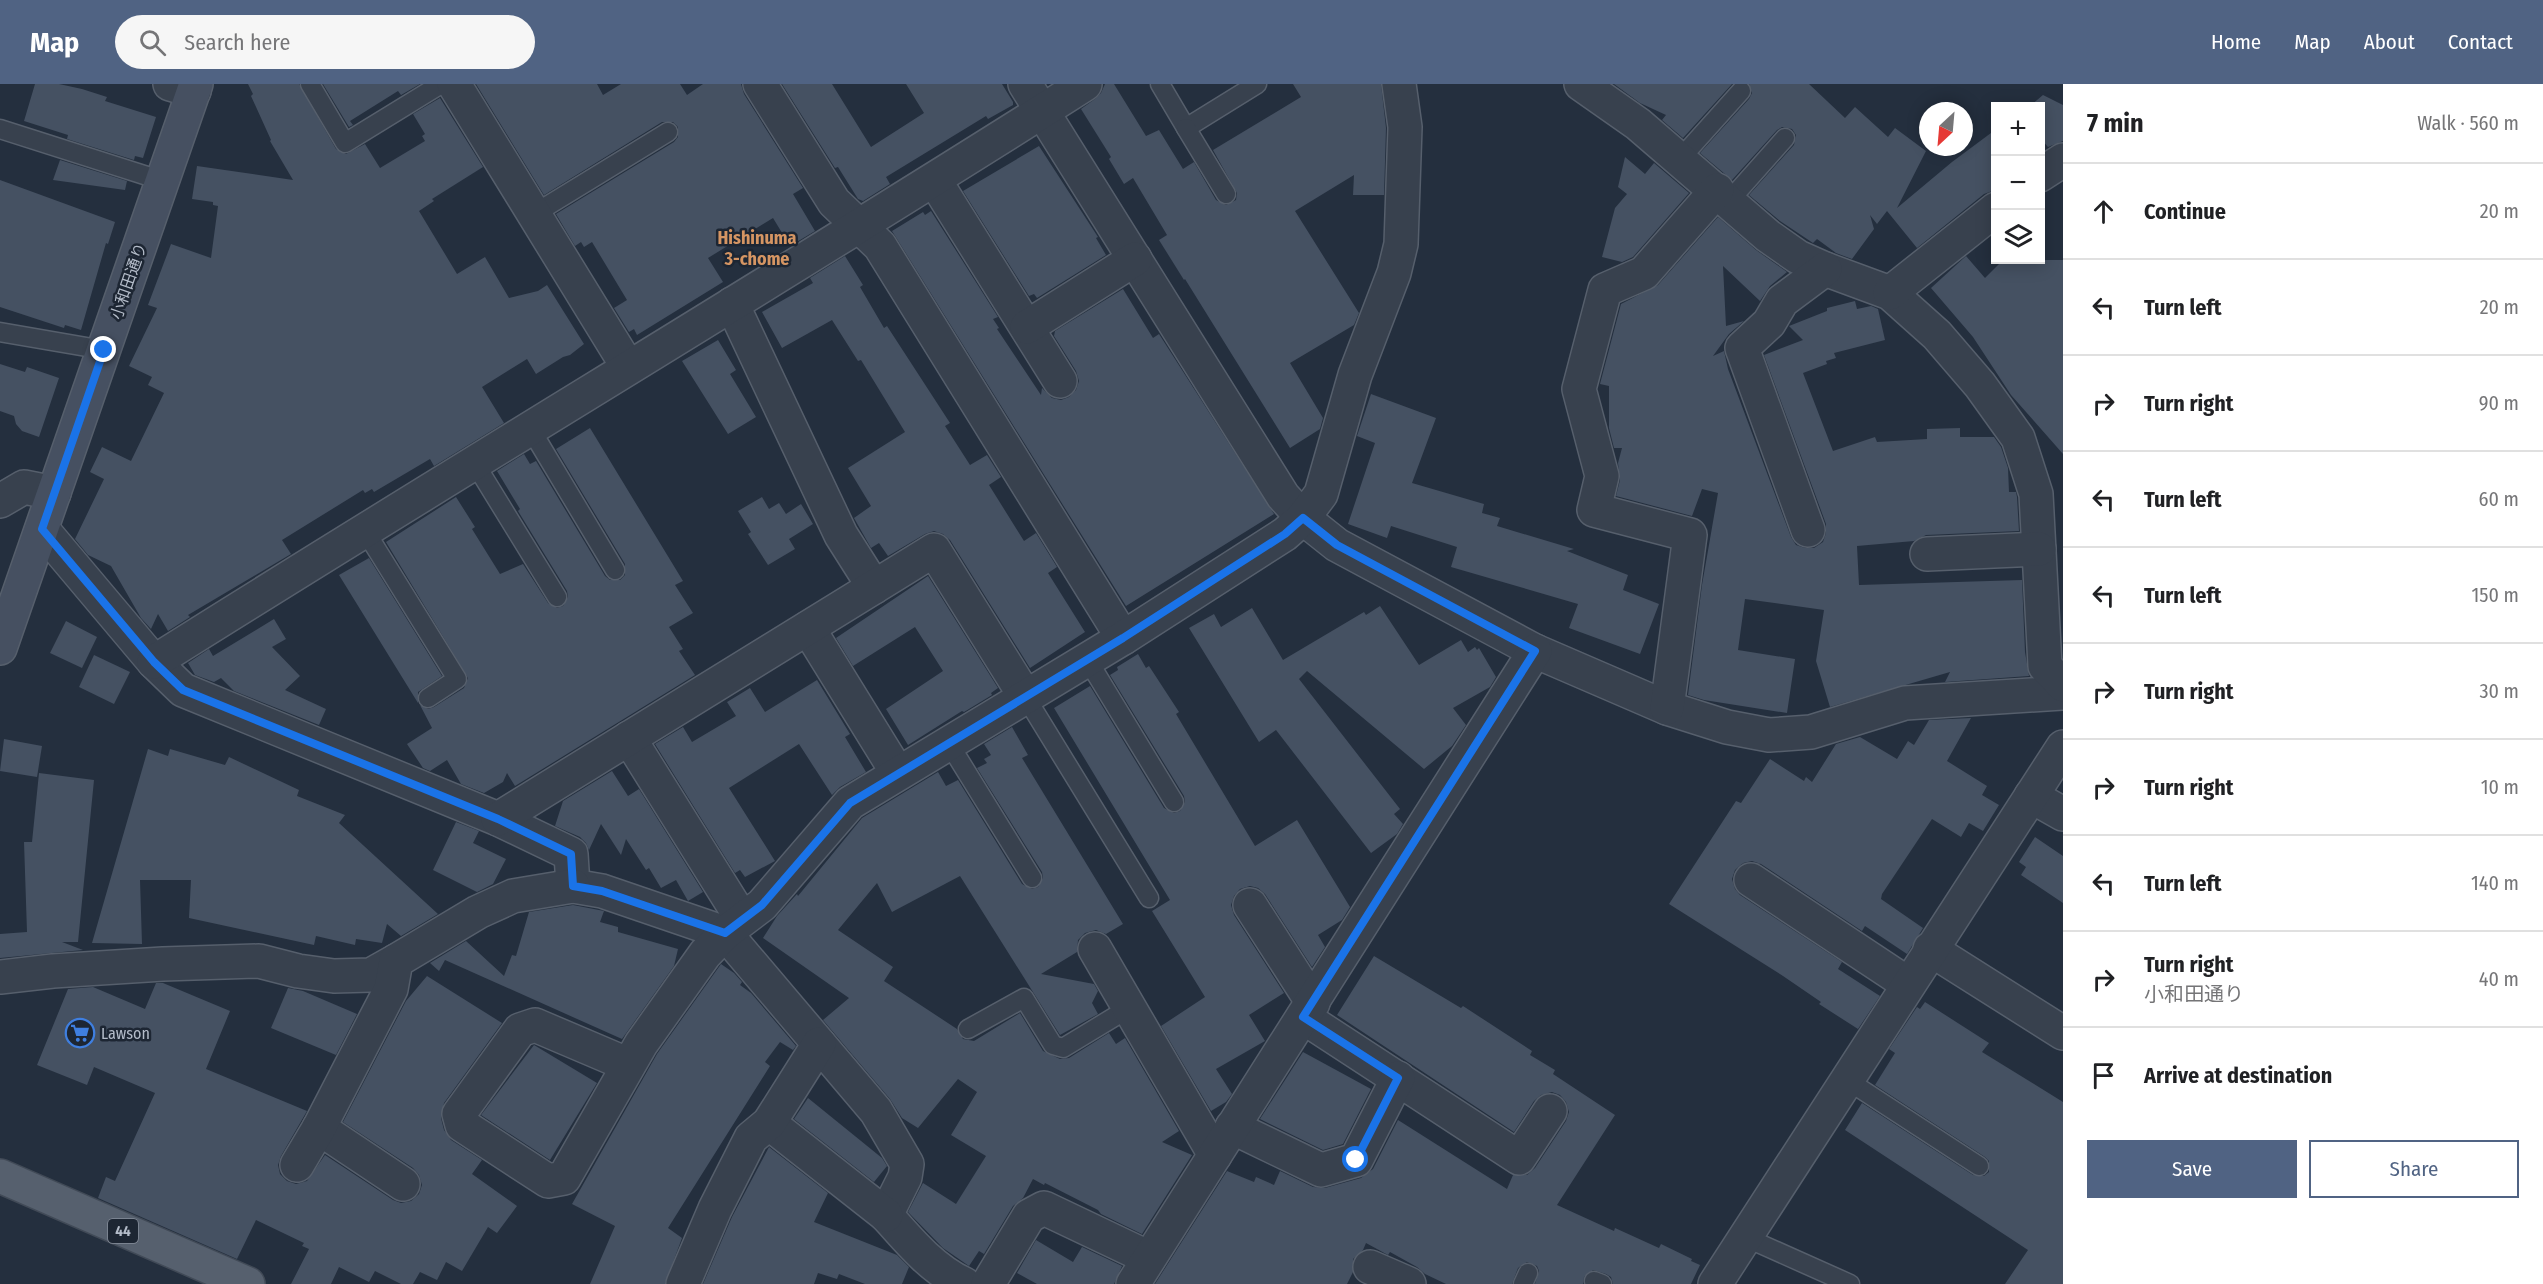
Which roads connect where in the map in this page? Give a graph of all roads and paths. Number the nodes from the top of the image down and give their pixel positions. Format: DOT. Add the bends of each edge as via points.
graph roads {
  1 [pos="310,84"];
  2 [pos="441,84"];
  3 [pos="454,84"];
  4 [pos="760,84"];
  5 [pos="1025,84"];
  6 [pos="1085,84"];
  7 [pos="1160,84"];
  8 [pos="1257,84"];
  9 [pos="1399,84"];
  10 [pos="1581,84"];
  11 [pos="187,86"];
  12 [pos="1741,91"];
  13 [pos="1613,93"];
  14 [pos="1042,111"];
  15 [pos="1186,128"];
  16 [pos="0,129"];
  17 [pos="668,132"];
  18 [pos="1785,138"];
  19 [pos="1680,159"];
  20 [pos="2063,161"];
  21 [pos="2045,172"];
  22 [pos="164,181"];
  23 [pos="934,181"];
  24 [pos="1226,194"];
  25 [pos="1723,195"];
  26 [pos="1994,210"];
  27 [pos="534,214"];
  28 [pos="859,226"];
  29 [pos="1135,259"];
  30 [pos="1826,269"];
  31 [pos="1890,293"];
  32 [pos="732,304"];
  33 [pos="1027,327"];
  34 [pos="0,332"];
  35 [pos="104,350"];
  36 [pos="628,367"];
  37 [pos="1060,381"];
  38 [pos="530,428"];
  39 [pos="474,462"];
  40 [pos="54,493"];
  41 [pos="0,501"];
  42 [pos="1303,518"];
  43 [pos="42,529"];
  44 [pos="364,530"];
  45 [pos="1808,530"];
  46 [pos="2039,549"];
  47 [pos="1927,554"];
  48 [pos="615,570"];
  49 [pos="874,587"];
  50 [pos="557,597"];
  51 [pos="808,628"];
  52 [pos="1123,638"];
  53 [pos="0,648"];
  54 [pos="1535,651"];
  55 [pos="1087,659"];
  56 [pos="154,662"];
  57 [pos="2063,685"];
  58 [pos="2063,693"];
  59 [pos="1024,696"];
  60 [pos="428,698"];
  61 [pos="1667,708"];
  62 [pos="629,738"];
  63 [pos="948,742"];
  64 [pos="2063,747"];
  65 [pos="897,772"];
  66 [pos="2031,796"];
  67 [pos="1174,802"];
  68 [pos="2063,814"];
  69 [pos="498,819"];
  70 [pos="1032,878"];
  71 [pos="1751,880"];
  72 [pos="573,886"];
  73 [pos="1149,898"];
  74 [pos="1250,905"];
  75 [pos="734,926"];
  76 [pos="1095,949"];
  77 [pos="1930,949"];
  78 [pos="396,961"];
  79 [pos="0,977"];
  80 [pos="1908,984"];
  81 [pos="1129,1008"];
  82 [pos="1308,1010"];
  83 [pos="968,1029"];
  84 [pos="2063,1033"];
  85 [pos="819,1044"];
  86 [pos="629,1065"];
  87 [pos="1398,1078"];
  88 [pos="1847,1080"];
  89 [pos="1550,1111"];
  90 [pos="769,1123"];
  91 [pos="1232,1127"];
  92 [pos="319,1128"];
  93 [pos="1215,1155"];
  94 [pos="297,1165"];
  95 [pos="1979,1166"];
  96 [pos="0,1176"];
  97 [pos="403,1184"];
  98 [pos="886,1215"];
  99 [pos="1747,1238"];
  100 [pos="1371,1267"];
  101 [pos="1141,1271"];
  102 [pos="248,1284"];
  103 [pos="683,1284"];
  104 [pos="964,1284"];
  105 [pos="988,1284"];
  106 [pos="1409,1284"];
  107 [pos="1715,1284"];
  108 [pos="1850,1284"];
  1 -- 2 [label="lane" via="345,143"];
  3 -- 27 [label="street"];
  4 -- 28 [label="street" via="834,202"];
  5 -- 14 [label="street"];
  6 -- 14 [label="street"];
  7 -- 15 [label="lane"];
  8 -- 15 [label="lane"];
  9 -- 42 [label="street" via="1405,127 1401,244 1394,273 1355,375 1321,495"];
  10 -- 13 [label="street"];
  11 -- 22 [label="street, 小和田通り"];
  12 -- 19 [label="lane"];
  13 -- 19 [label="street" via="1638,124"];
  14 -- 23 [label="street"];
  14 -- 29 [label="street"];
  15 -- 24 [label="lane"];
  16 -- 22 [label="lane"];
  17 -- 27 [label="lane"];
  18 -- 25 [label="lane"];
  19 -- 25 [label="street"];
  20 -- 21 [label="street"];
  22 -- 35 [label="street, 小和田通り"];
  23 -- 28 [label="street"];
  23 -- 33 [label="street"];
  25 -- 30 [label="street" via="1768,236"];
  25 -- 61 [label="street" via="1644,273 1605,291 1579,389 1602,476 1594,510 1690,535"];
  26 -- 31 [label="street"];
  27 -- 36 [label="street"];
  28 -- 32 [label="street"];
  28 -- 52 [label="street" via="880,246"];
  29 -- 33 [label="street"];
  29 -- 42 [label="street" via="1283,496"];
  30 -- 31 [label="street"];
  30 -- 45 [label="street" via="1782,300 1769,323 1742,348"];
  31 -- 46 [label="street" via="1951,351 2018,438 2036,494"];
  32 -- 36 [label="street"];
  32 -- 49 [label="street" via="841,535"];
  33 -- 37 [label="street"];
  34 -- 35 [label="lane"];
  35 -- 40 [label="street, 小和田通り"];
  36 -- 38 [label="street"];
  38 -- 39 [label="street"];
  38 -- 48 [label="lane"];
  39 -- 44 [label="street"];
  39 -- 50 [label="lane"];
  40 -- 41 [label="street" via="24,487"];
  40 -- 43 [label="street, 小和田通り"];
  42 -- 52 [label="street" via="1285,534"];
  42 -- 54 [label="street" via="1337,545"];
  43 -- 53 [label="street, 小和田通り"];
  43 -- 56 [label="street"];
  44 -- 56 [label="street"];
  44 -- 60 [label="lane" via="457,679"];
  46 -- 47 [label="street"];
  46 -- 57 [label="street" via="2045,666"];
  49 -- 51 [label="street"];
  49 -- 59 [label="street" via="934,550"];
  51 -- 62 [label="street"];
  51 -- 65 [label="street"];
  52 -- 55 [label="street"];
  54 -- 61 [label="street"];
  54 -- 82 [label="street"];
  55 -- 59 [label="street"];
  55 -- 67 [label="lane"];
  56 -- 69 [label="street" via="183,690"];
  58 -- 61 [label="street" via="1905,703 1811,732 1769,735 1727,727"];
  59 -- 63 [label="street"];
  59 -- 73 [label="lane"];
  62 -- 69 [label="street"];
  62 -- 75 [label="street"];
  63 -- 65 [label="street"];
  63 -- 70 [label="lane"];
  64 -- 66 [label="street"];
  65 -- 75 [label="street" via="850,803 762,905"];
  66 -- 68 [label="street"];
  66 -- 77 [label="street"];
  69 -- 72 [label="street" via="571,854"];
  71 -- 80 [label="street"];
  72 -- 75 [label="street"];
  72 -- 78 [label="street" via="513,896 478,912"];
  74 -- 82 [label="street"];
  75 -- 85 [label="street"];
  75 -- 86 [label="street" via="705,954"];
  76 -- 81 [label="street"];
  77 -- 80 [label="street"];
  77 -- 84 [label="street"];
  78 -- 79 [label="street" via="371,975 334,976 259,961 141,965"];
  78 -- 92 [label="street" via="391,989"];
  80 -- 88 [label="street"];
  81 -- 83 [label="lane" via="1063,1048 1053,1045 1024,998"];
  81 -- 93 [label="street"];
  82 -- 87 [label="street"];
  82 -- 91 [label="street"];
  85 -- 90 [label="street"];
  85 -- 98 [label="street" via="876,1111 907,1164 905,1177"];
  86 -- 86 [label="street" via="536,1025 520,1030 459,1114 462,1125 548,1181 564,1178"];
  87 -- 89 [label="street" via="1519,1158"];
  87 -- 91 [label="street" via="1356,1160 1321,1170"];
  88 -- 95 [label="lane"];
  88 -- 99 [label="street"];
  90 -- 98 [label="street"];
  90 -- 103 [label="street" via="751,1138"];
  91 -- 93 [label="street"];
  92 -- 94 [label="street"];
  92 -- 97 [label="street"];
  93 -- 101 [label="street"];
  96 -- 102 [label="main road, 44"];
  98 -- 104 [label="street" via="919,1252"];
  99 -- 107 [label="street"];
  99 -- 108 [label="lane"];
  100 -- 106 [label="street"];
  101 -- 105 [label="street" via="1044,1208 1029,1216"];
}
